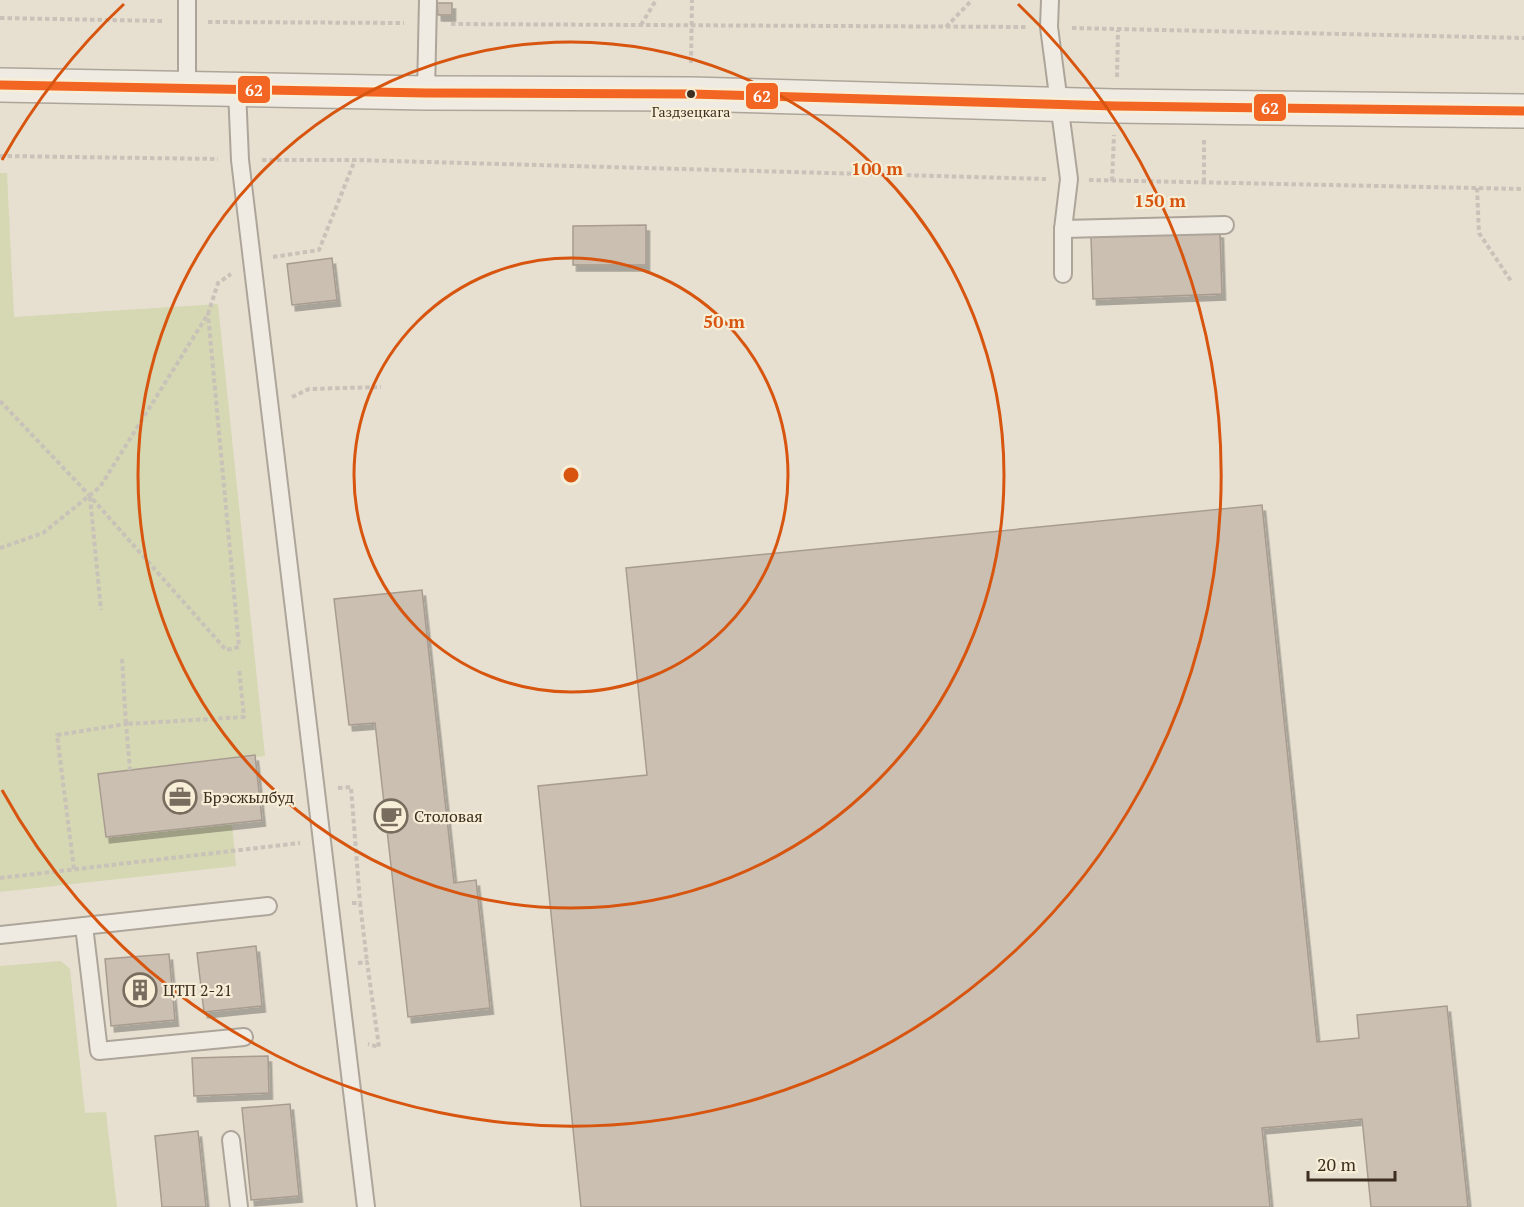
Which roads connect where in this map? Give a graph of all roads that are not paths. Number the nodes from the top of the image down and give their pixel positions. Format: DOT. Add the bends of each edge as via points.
graph roads {
  1 [pos="187,0"];
  2 [pos="428,0"];
  3 [pos="1050,0"];
  4 [pos="0,85"];
  5 [pos="187,88"];
  6 [pos="237,90"];
  7 [pos="426,93"];
  8 [pos="1059,104"];
  9 [pos="1524,111"];
  10 [pos="1225,225"];
  11 [pos="1063,229"];
  12 [pos="1063,274"];
  13 [pos="268,906"];
  14 [pos="84,926"];
  15 [pos="0,935"];
  16 [pos="244,1037"];
  17 [pos="231,1140"];
  18 [pos="239,1207"];
  19 [pos="366,1207"];
  1 -- 5 [label="lane"];
  2 -- 7 [label="lane"];
  3 -- 8 [label="lane" via="1049,27"];
  4 -- 5 [label="street"];
  5 -- 6 [label="street"];
  6 -- 7 [label="street"];
  6 -- 19 [label="lane" via="240,160"];
  7 -- 8 [label="street" via="691,94"];
  8 -- 9 [label="street"];
  8 -- 11 [label="lane" via="1069,179"];
  10 -- 11 [label="lane"];
  11 -- 12 [label="lane"];
  13 -- 14 [label="lane"];
  14 -- 15 [label="lane"];
  14 -- 16 [label="lane" via="99,1051"];
  17 -- 18 [label="lane"];
}
